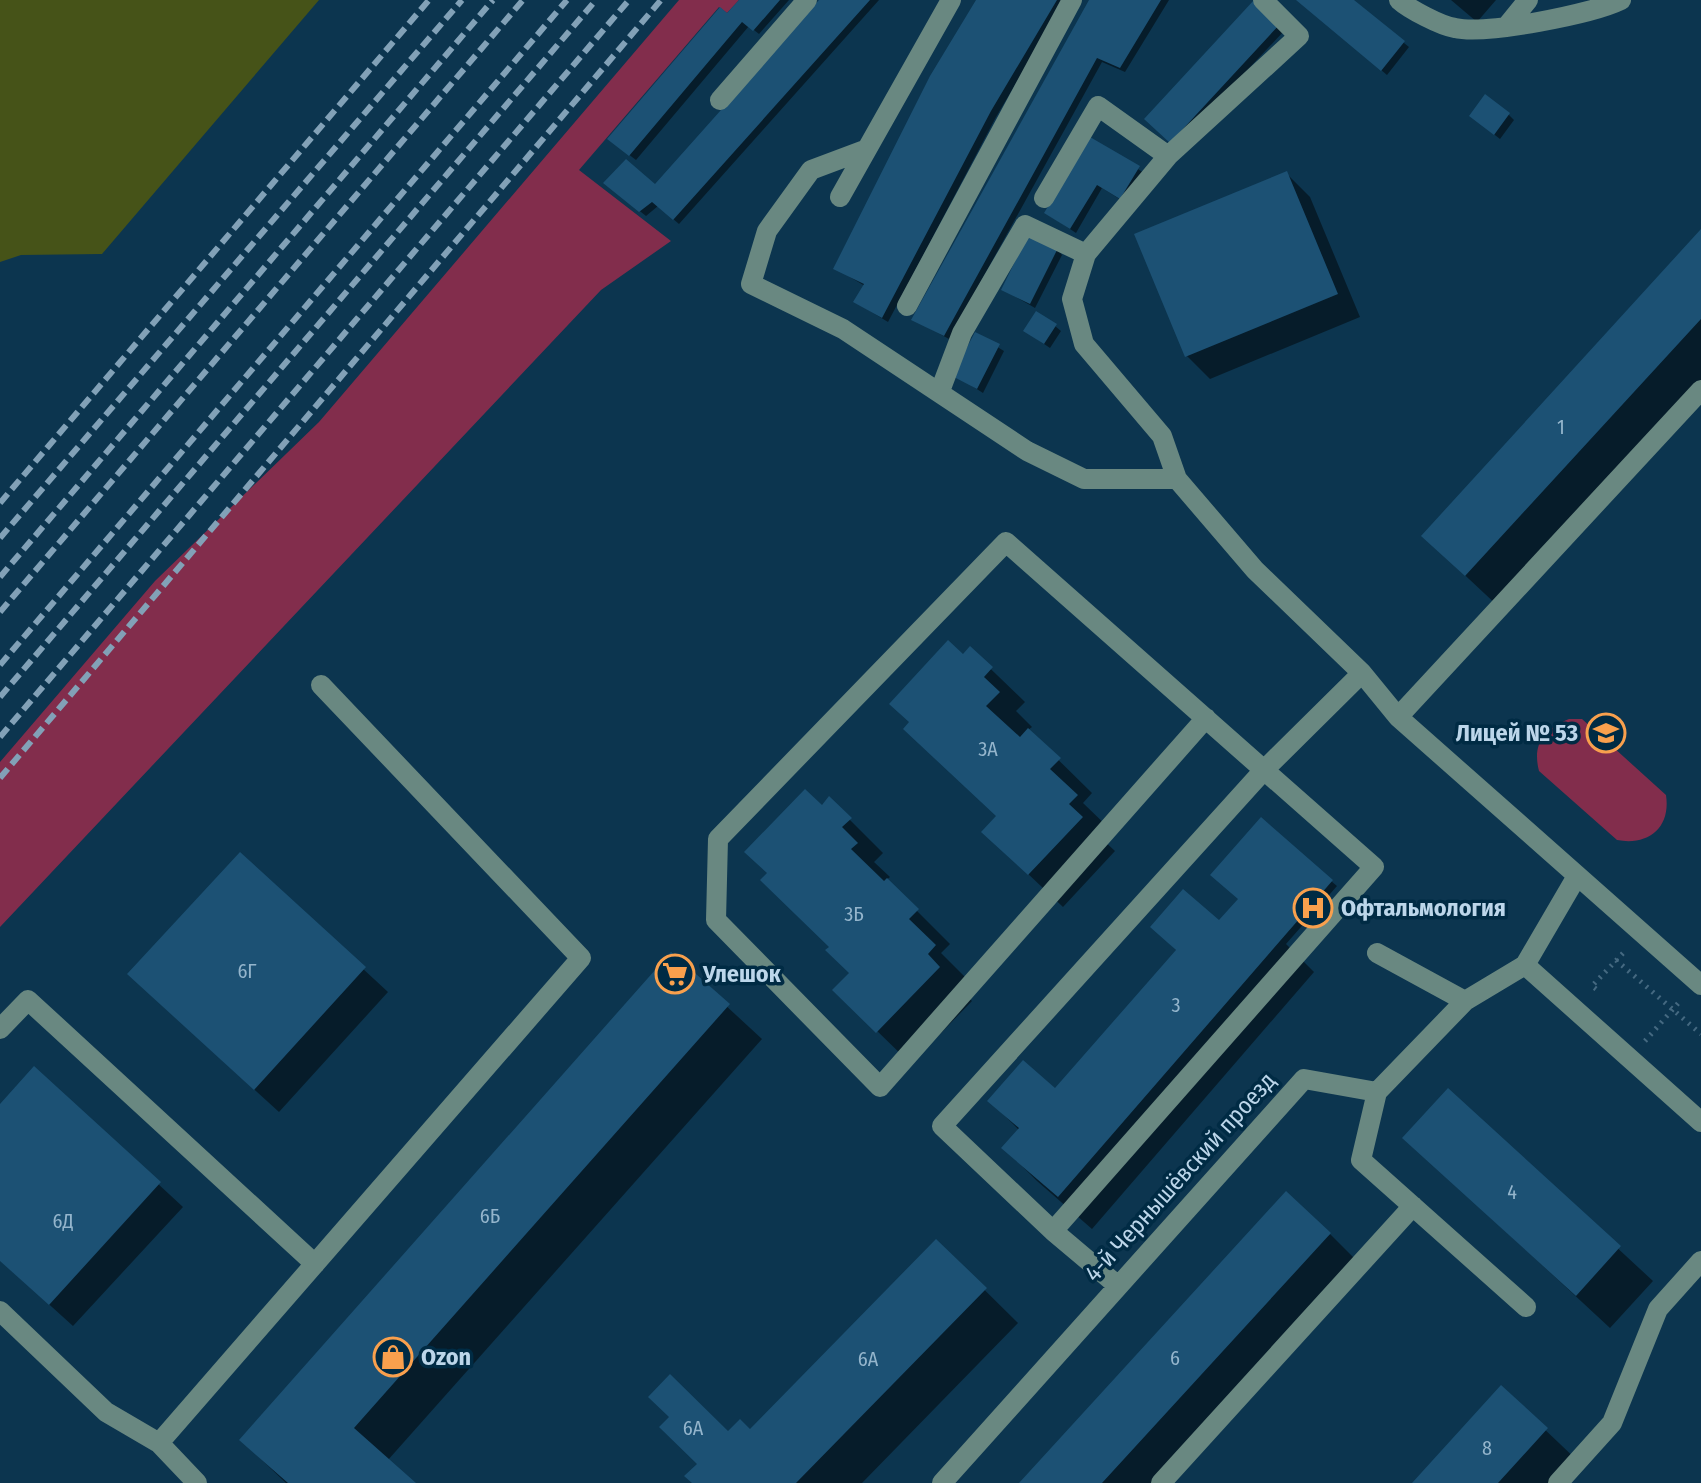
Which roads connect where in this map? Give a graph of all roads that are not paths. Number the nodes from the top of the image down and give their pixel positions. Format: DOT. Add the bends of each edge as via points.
graph roads {
  1 [pos="807,0"];
  2 [pos="951,0"];
  3 [pos="1072,0"];
  4 [pos="1263,0"];
  5 [pos="1399,0"];
  6 [pos="1528,0"];
  7 [pos="1621,0"];
  8 [pos="1506,27"];
  9 [pos="720,100"];
  10 [pos="867,149"];
  11 [pos="1168,156"];
  12 [pos="840,197"];
  13 [pos="1044,198"];
  14 [pos="1086,254"];
  15 [pos="907,306"];
  16 [pos="1701,390"];
  17 [pos="940,391"];
  18 [pos="1177,479"];
  19 [pos="1362,673"];
  20 [pos="321,685"];
  21 [pos="1398,717"];
  22 [pos="1206,718"];
  23 [pos="1264,770"];
  24 [pos="1577,876"];
  25 [pos="1377,953"];
  26 [pos="1525,965"];
  27 [pos="1701,985"];
  28 [pos="1465,1001"];
  29 [pos="0,1029"];
  30 [pos="1377,1092"];
  31 [pos="1701,1122"];
  32 [pos="1413,1206"];
  33 [pos="1053,1231"];
  34 [pos="1701,1261"];
  35 [pos="315,1264"];
  36 [pos="1117,1285"];
  37 [pos="1526,1307"];
  38 [pos="0,1311"];
  39 [pos="159,1443"];
  40 [pos="197,1483"];
  41 [pos="942,1483"];
  42 [pos="1161,1483"];
  43 [pos="1558,1483"];
  1 -- 9 [label="street"];
  2 -- 10 [label="street"];
  3 -- 15 [label="street"];
  4 -- 11 [label="street" via="1299,36"];
  5 -- 8 [label="street" via="1454,28"];
  6 -- 8 [label="street"];
  7 -- 8 [label="street"];
  10 -- 12 [label="street"];
  10 -- 17 [label="street" via="811,170 767,231 751,284 843,329"];
  11 -- 13 [label="street" via="1098,106"];
  11 -- 14 [label="street"];
  14 -- 17 [label="street" via="1025,225 962,333"];
  14 -- 18 [label="street" via="1072,299 1084,344 1162,436"];
  16 -- 21 [label="street"];
  17 -- 18 [label="street" via="1027,451 1084,479"];
  18 -- 19 [label="street" via="1255,570"];
  19 -- 21 [label="street"];
  19 -- 23 [label="street"];
  20 -- 35 [label="street" via="581,958"];
  21 -- 24 [label="street"];
  22 -- 22 [label="street" via="880,1087 716,920 718,839 1006,542"];
  22 -- 23 [label="street"];
  23 -- 33 [label="street" via="1374,867"];
  23 -- 33 [label="street" via="942,1126"];
  24 -- 26 [label="street"];
  24 -- 27 [label="street"];
  25 -- 28 [label="street"];
  26 -- 28 [label="street"];
  26 -- 31 [label="street"];
  28 -- 30 [label="street"];
  29 -- 35 [label="street" via="28,1000"];
  30 -- 32 [label="street" via="1361,1160"];
  30 -- 36 [label="street, 4-й Чернышёвский проезд" via="1304,1079"];
  32 -- 37 [label="street"];
  32 -- 42 [label="street"];
  33 -- 36 [label="street"];
  34 -- 43 [label="street" via="1658,1309 1612,1423"];
  35 -- 39 [label="street"];
  36 -- 41 [label="street, 4-й Чернышёвский проезд"];
  38 -- 39 [label="street" via="106,1412"];
  39 -- 40 [label="street"];
}
